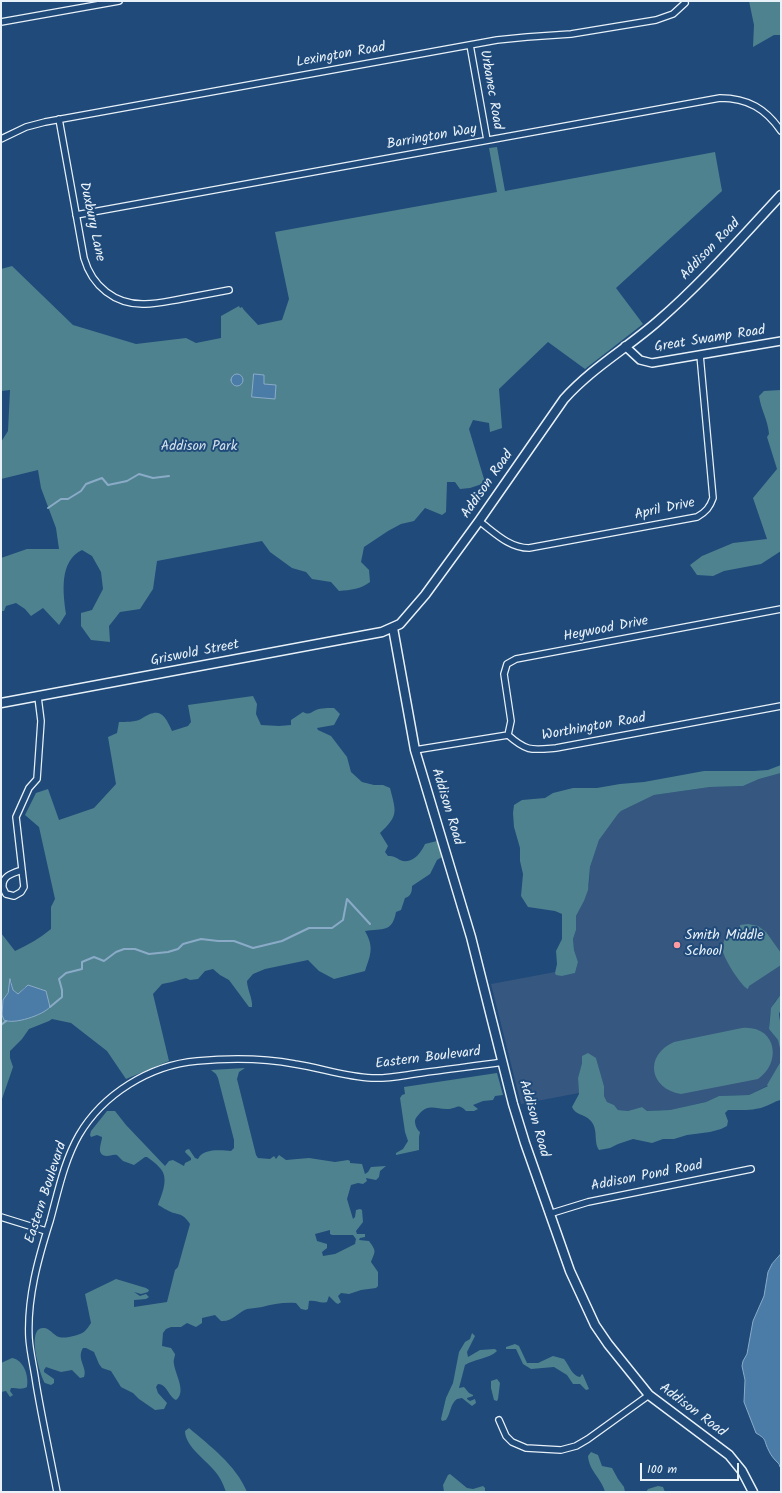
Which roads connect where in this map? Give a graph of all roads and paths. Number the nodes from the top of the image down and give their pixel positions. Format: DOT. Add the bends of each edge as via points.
graph roads {
  1 [pos="119,1"];
  2 [pos="685,3"];
  3 [pos="1,22"];
  4 [pos="470,45"];
  5 [pos="59,120"];
  6 [pos="781,131"];
  7 [pos="1,139"];
  8 [pos="487,140"];
  9 [pos="781,195"];
  10 [pos="76,215"];
  11 [pos="230,290"];
  12 [pos="781,341"];
  13 [pos="625,346"];
  14 [pos="700,355"];
  15 [pos="479,521"];
  16 [pos="781,610"];
  17 [pos="393,628"];
  18 [pos="38,697"];
  19 [pos="1,704"];
  20 [pos="781,706"];
  21 [pos="508,735"];
  22 [pos="415,750"];
  23 [pos="22,870"];
  24 [pos="503,1062"];
  25 [pos="751,1169"];
  26 [pos="549,1214"];
  27 [pos="1,1217"];
  28 [pos="46,1231"];
  29 [pos="649,1395"];
  30 [pos="499,1420"];
  31 [pos="56,1492"];
  32 [pos="753,1492"];
  1 -- 3 [label="street"];
  2 -- 4 [label="street, Lexington Road" via="673,14 656,20 571,34 512,38"];
  4 -- 5 [label="street, Lexington Road"];
  4 -- 8 [label="street, Urbanec Road"];
  5 -- 7 [label="street, Lexington Road" via="26,127"];
  5 -- 10 [label="street, Duxbury Lane"];
  6 -- 8 [label="street, Barrington Way" via="772,119 756,106 742,100 720,98"];
  8 -- 10 [label="street, Barrington Way"];
  9 -- 13 [label="main road, Addison Road" via="714,267 657,322"];
  10 -- 11 [label="street, Duxbury Lane" via="89,271 100,287 116,298 136,304 150,304"];
  12 -- 14 [label="street, Great Swamp Road"];
  13 -- 14 [label="street, Great Swamp Road" via="637,358 647,363"];
  13 -- 15 [label="main road, Addison Road" via="579,382 564,399"];
  14 -- 15 [label="street, April Drive" via="713,498 704,513 697,517 529,548 511,545"];
  15 -- 17 [label="main road, Addison Road" via="421,600 404,620"];
  16 -- 21 [label="street, Heywood Drive" via="516,659 507,664 504,674 511,721"];
  17 -- 18 [label="main road, Griswold Street"];
  17 -- 22 [label="main road, Addison Road"];
  18 -- 19 [label="main road, Griswold Street"];
  18 -- 23 [label="street" via="42,721 37,779 29,788 16,817"];
  20 -- 21 [label="street, Worthington Road" via="556,748 532,749 520,746"];
  21 -- 22 [label="street"];
  22 -- 24 [label="main road, Addison Road" via="469,930"];
  23 -- 23 [label="street" via="3,880 2,888 6,894 14,896 21,892 24,885"];
  24 -- 26 [label="main road, Addison Road" via="525,1143"];
  24 -- 28 [label="street, Eastern Boulevard" via="372,1078 344,1075 293,1063 253,1059 197,1061 162,1069 138,1079 115,1094 89,1120 68,1159"];
  25 -- 26 [label="street, Addison Pond Road" via="588,1202"];
  26 -- 29 [label="main road, Addison Road" via="570,1272 596,1324 608,1344"];
  27 -- 28 [label="street"];
  28 -- 31 [label="street, Eastern Boulevard" via="31,1293 30,1339"];
  29 -- 30 [label="street" via="588,1440 561,1450 526,1448 512,1442 506,1436"];
  29 -- 32 [label="main road, Addison Road" via="729,1455 742,1471"];
}
